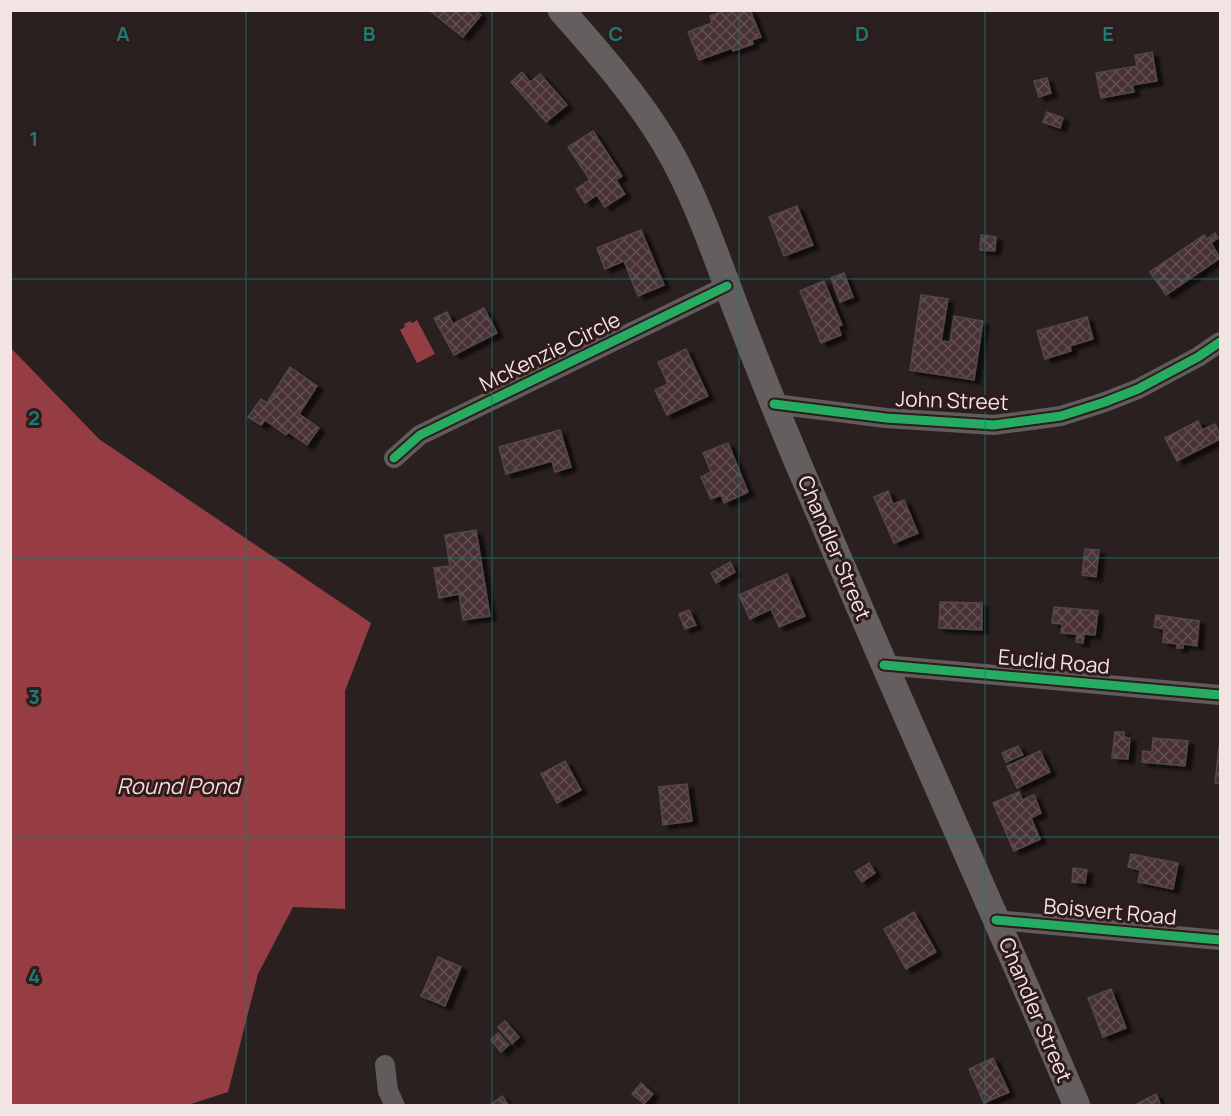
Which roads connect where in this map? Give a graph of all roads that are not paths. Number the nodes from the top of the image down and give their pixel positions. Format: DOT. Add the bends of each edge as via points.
graph roads {
  1 [pos="561,10"];
  2 [pos="727,286"];
  3 [pos="1221,342"];
  4 [pos="774,404"];
  5 [pos="394,458"];
  6 [pos="884,665"];
  7 [pos="1221,695"];
  8 [pos="996,920"];
  9 [pos="1221,940"];
  10 [pos="385,1065"];
  11 [pos="395,1106"];
  12 [pos="1077,1106"];
  1 -- 2 [label="main road, Chandler Street" via="619,78 666,145 688,187"];
  2 -- 4 [label="main road, Chandler Street"];
  2 -- 5 [label="street, McKenzie Circle" via="420,435"];
  3 -- 4 [label="street, John Street" via="1138,389 1061,416 994,424 886,418"];
  4 -- 6 [label="main road, Chandler Street"];
  6 -- 7 [label="street, Euclid Road"];
  6 -- 8 [label="main road, Chandler Street"];
  8 -- 9 [label="street, Boisvert Road"];
  8 -- 12 [label="main road, Chandler Street"];
  10 -- 11 [label="street" via="388,1091"];
}
